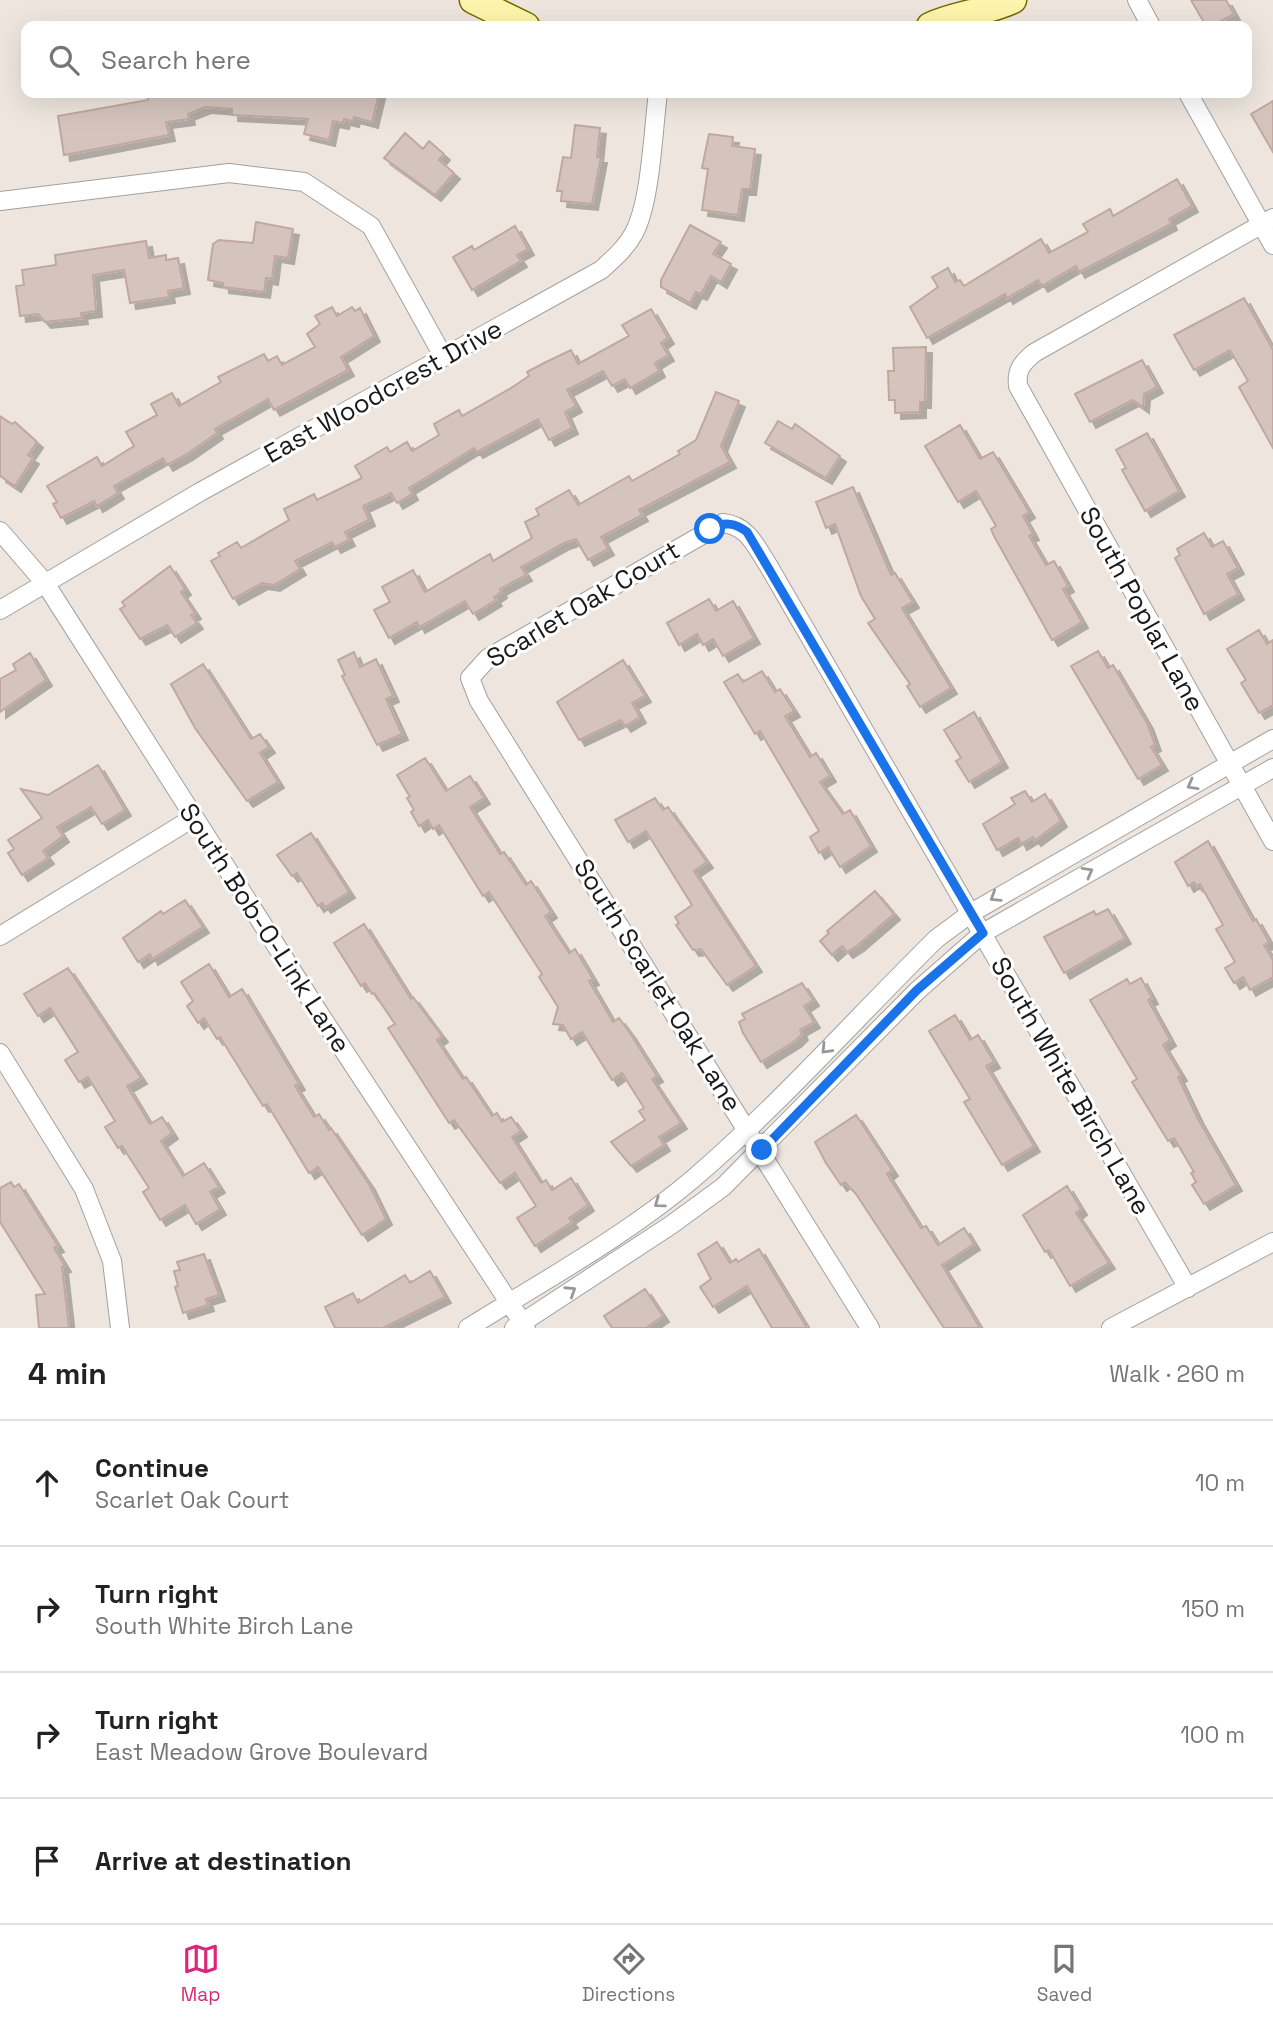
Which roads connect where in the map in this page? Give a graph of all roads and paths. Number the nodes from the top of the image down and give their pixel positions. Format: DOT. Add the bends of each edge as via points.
graph roads {
  1 [pos="472,0"];
  2 [pos="965,0"];
  3 [pos="1013,0"];
  4 [pos="1137,0"];
  5 [pos="516,21"];
  6 [pos="939,21"];
  7 [pos="943,21"];
  8 [pos="1148,21"];
  9 [pos="657,98"];
  10 [pos="1191,98"];
  11 [pos="0,201"];
  12 [pos="1267,222"];
  13 [pos="1273,245"];
  14 [pos="443,356"];
  15 [pos="738,525"];
  16 [pos="0,531"];
  17 [pos="45,583"];
  18 [pos="0,610"];
  19 [pos="470,678"];
  20 [pos="1273,739"];
  21 [pos="1229,764"];
  22 [pos="1273,768"];
  23 [pos="1241,786"];
  24 [pos="193,818"];
  25 [pos="1273,841"];
  26 [pos="971,913"];
  27 [pos="983,933"];
  28 [pos="0,936"];
  29 [pos="0,1053"];
  30 [pos="748,1129"];
  31 [pos="762,1150"];
  32 [pos="1273,1242"];
  33 [pos="1188,1287"];
  34 [pos="509,1302"];
  35 [pos="521,1326"];
  36 [pos="120,1328"];
  37 [pos="468,1328"];
  38 [pos="870,1328"];
  39 [pos="1111,1328"];
  1 -- 5 [label="main road"];
  2 -- 6 [label="main road"];
  3 -- 7 [label="main road" via="991,11"];
  4 -- 8 [label="street"];
  9 -- 14 [label="street, East Woodcrest Drive" via="643,208 622,251 577,285"];
  10 -- 12 [label="street"];
  11 -- 14 [label="street" via="229,173 304,182 371,226"];
  12 -- 13 [label="street"];
  12 -- 21 [label="street, South Poplar Lane" via="1034,353 1016,375 1018,386"];
  14 -- 17 [label="street, East Woodcrest Drive"];
  15 -- 19 [label="street, Scarlet Oak Court" via="723,523 710,529 488,658"];
  15 -- 26 [label="street, South White Birch Lane" via="768,565"];
  16 -- 17 [label="street, South Bob-O-Link Lane"];
  17 -- 18 [label="street, East Woodcrest Drive"];
  17 -- 24 [label="street, South Bob-O-Link Lane"];
  19 -- 30 [label="street, South Scarlet Oak Lane" via="480,701"];
  20 -- 21 [label="street"];
  21 -- 23 [label="street, South Poplar Lane"];
  21 -- 26 [label="street, one-way"];
  22 -- 23 [label="street"];
  23 -- 25 [label="street, South Poplar Lane"];
  27 -- 23 [label="street, one-way"];
  24 -- 28 [label="street"];
  24 -- 34 [label="street, South Bob-O-Link Lane"];
  26 -- 27 [label="street, South White Birch Lane"];
  26 -- 30 [label="street, one-way" via="936,939"];
  27 -- 31 [label="street" via="917,990"];
  27 -- 33 [label="street, South White Birch Lane"];
  29 -- 36 [label="street" via="84,1189 112,1261"];
  30 -- 31 [label="street, South Scarlet Oak Lane"];
  30 -- 34 [label="street, one-way" via="671,1195"];
  35 -- 31 [label="street, one-way" via="671,1225 723,1187"];
  31 -- 38 [label="street, South Scarlet Oak Lane"];
  32 -- 33 [label="street"];
  33 -- 39 [label="street"];
  34 -- 35 [label="street, South Bob-O-Link Lane"];
  34 -- 37 [label="street"];
}
